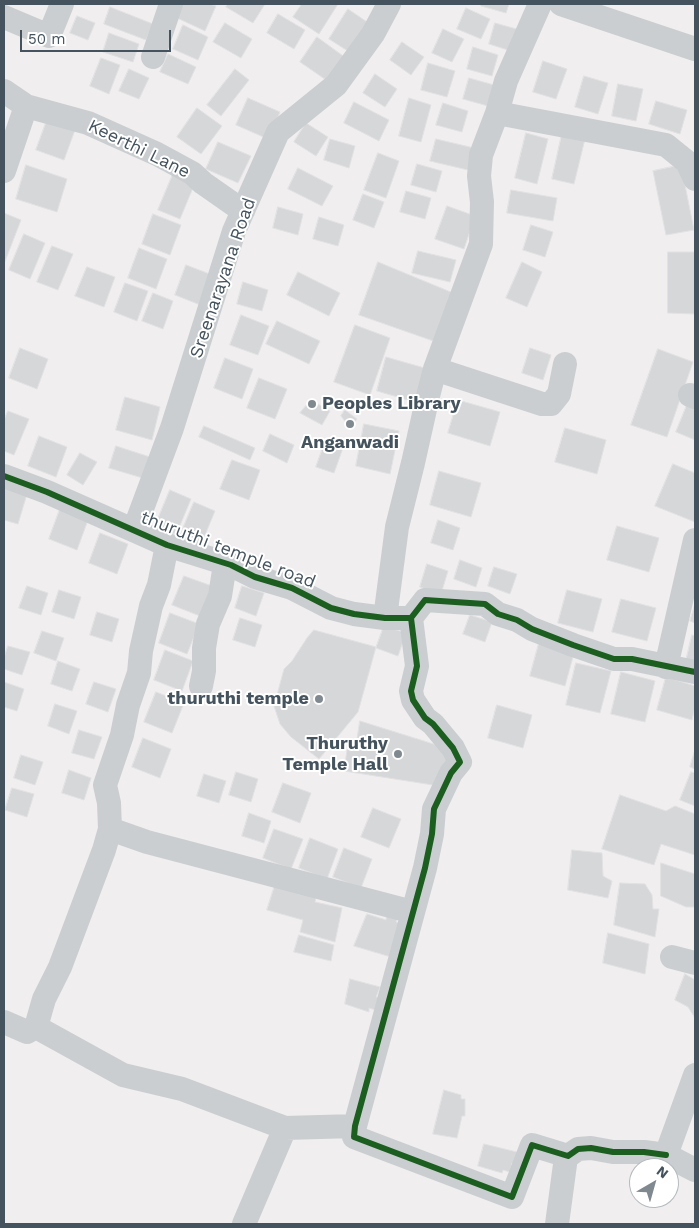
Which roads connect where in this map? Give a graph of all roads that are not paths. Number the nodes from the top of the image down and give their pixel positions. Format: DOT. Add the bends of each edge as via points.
graph roads {
  1 [pos="62,4"];
  2 [pos="171,4"];
  3 [pos="389,4"];
  4 [pos="540,4"];
  5 [pos="561,4"];
  6 [pos="4,17"];
  7 [pos="695,49"];
  8 [pos="153,57"];
  9 [pos="4,91"];
  10 [pos="26,106"];
  11 [pos="496,113"];
  12 [pos="4,171"];
  13 [pos="695,179"];
  14 [pos="244,210"];
  15 [pos="565,364"];
  16 [pos="435,369"];
  17 [pos="4,476"];
  18 [pos="134,530"];
  19 [pos="695,540"];
  20 [pos="167,545"];
  21 [pos="225,564"];
  22 [pos="386,618"];
  23 [pos="411,618"];
  24 [pos="666,667"];
  25 [pos="695,672"];
  26 [pos="201,686"];
  27 [pos="110,829"];
  28 [pos="413,912"];
  29 [pos="672,957"];
  30 [pos="695,964"];
  31 [pos="4,1022"];
  32 [pos="36,1027"];
  33 [pos="695,1075"];
  34 [pos="355,1126"];
  35 [pos="285,1128"];
  36 [pos="666,1155"];
  37 [pos="568,1156"];
  38 [pos="695,1170"];
  39 [pos="244,1224"];
  40 [pos="557,1224"];
  1 -- 6 [label="street" via="49,36"];
  2 -- 8 [label="street"];
  3 -- 14 [label="street, Sreenarayana Road" via="373,34 336,86 278,132"];
  4 -- 11 [label="street" via="506,81"];
  5 -- 7 [label="street"];
  9 -- 10 [label="street, Keerthi Lane"];
  10 -- 12 [label="street"];
  10 -- 14 [label="street, Keerthi Lane" via="88,123 157,154 192,173"];
  11 -- 13 [label="street" via="666,145 687,162"];
  11 -- 16 [label="street" via="481,155 481,244"];
  14 -- 18 [label="street, Sreenarayana Road" via="234,231 172,428"];
  15 -- 16 [label="street" via="559,394 551,404 542,404"];
  16 -- 22 [label="street" via="397,527"];
  17 -- 18 [label="street, thuruthi temple road"];
  18 -- 20 [label="street, thuruthi temple road"];
  19 -- 24 [label="street"];
  20 -- 21 [label="street, thuruthi temple road"];
  20 -- 27 [label="street" via="141,651 139,674 105,785"];
  21 -- 22 [label="street, thuruthi temple road" via="292,588 331,608"];
  21 -- 26 [label="street" via="220,596 208,624"];
  22 -- 23 [label="street, thuruthi temple road"];
  23 -- 24 [label="street" via="425,600 485,604 498,614 573,645 614,659 632,659"];
  23 -- 28 [label="street" via="417,666 411,691 413,700 453,748 460,762 434,809 432,834"];
  24 -- 25 [label="street"];
  27 -- 28 [label="street" via="147,842"];
  27 -- 32 [label="street" via="95,877 44,999"];
  28 -- 34 [label="street"];
  29 -- 30 [label="street"];
  31 -- 32 [label="street" via="27,1032"];
  32 -- 35 [label="street" via="123,1075 182,1090"];
  33 -- 36 [label="street"];
  34 -- 35 [label="street"];
  34 -- 37 [label="street" via="354,1137 512,1197 532,1145"];
  35 -- 39 [label="street"];
  36 -- 37 [label="street" via="591,1148 578,1149"];
  36 -- 38 [label="street"];
  37 -- 40 [label="street"];
}
